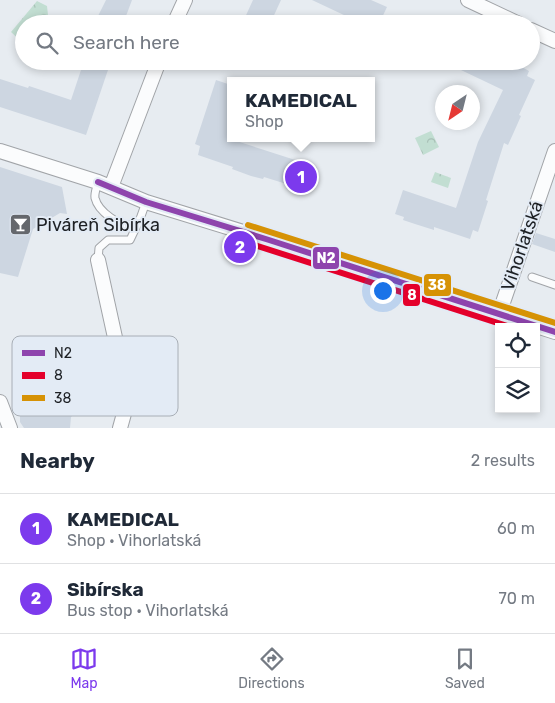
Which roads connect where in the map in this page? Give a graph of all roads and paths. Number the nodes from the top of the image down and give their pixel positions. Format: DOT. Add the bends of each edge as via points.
graph roads {
  1 [pos="186,0"];
  2 [pos="468,0"];
  3 [pos="178,15"];
  4 [pos="500,15"];
  5 [pos="540,34"];
  6 [pos="555,41"];
  7 [pos="155,70"];
  8 [pos="0,151"];
  9 [pos="555,151"];
  10 [pos="105,184"];
  11 [pos="146,202"];
  12 [pos="140,219"];
  13 [pos="98,260"];
  14 [pos="532,277"];
  15 [pos="555,286"];
  16 [pos="499,314"];
  17 [pos="555,332"];
  18 [pos="115,336"];
  19 [pos="0,402"];
  20 [pos="10,428"];
  1 -- 3 [label="street"];
  2 -- 4 [label="street"];
  5 -- 6 [label="street"];
  7 -- 10 [label="street"];
  8 -- 10 [label="street, Vihorlatská"];
  9 -- 16 [label="street, Vihorlatská"];
  10 -- 11 [label="street, Vihorlatská"];
  10 -- 12 [label="lane" via="95,198 105,214 124,223 133,224"];
  11 -- 12 [label="lane"];
  11 -- 16 [label="street, Vihorlatská"];
  12 -- 13 [label="lane" via="130,240 108,240 99,248"];
  13 -- 18 [label="street"];
  14 -- 15 [label="lane"];
  16 -- 17 [label="street, Vihorlatská"];
  19 -- 20 [label="street"];
}
